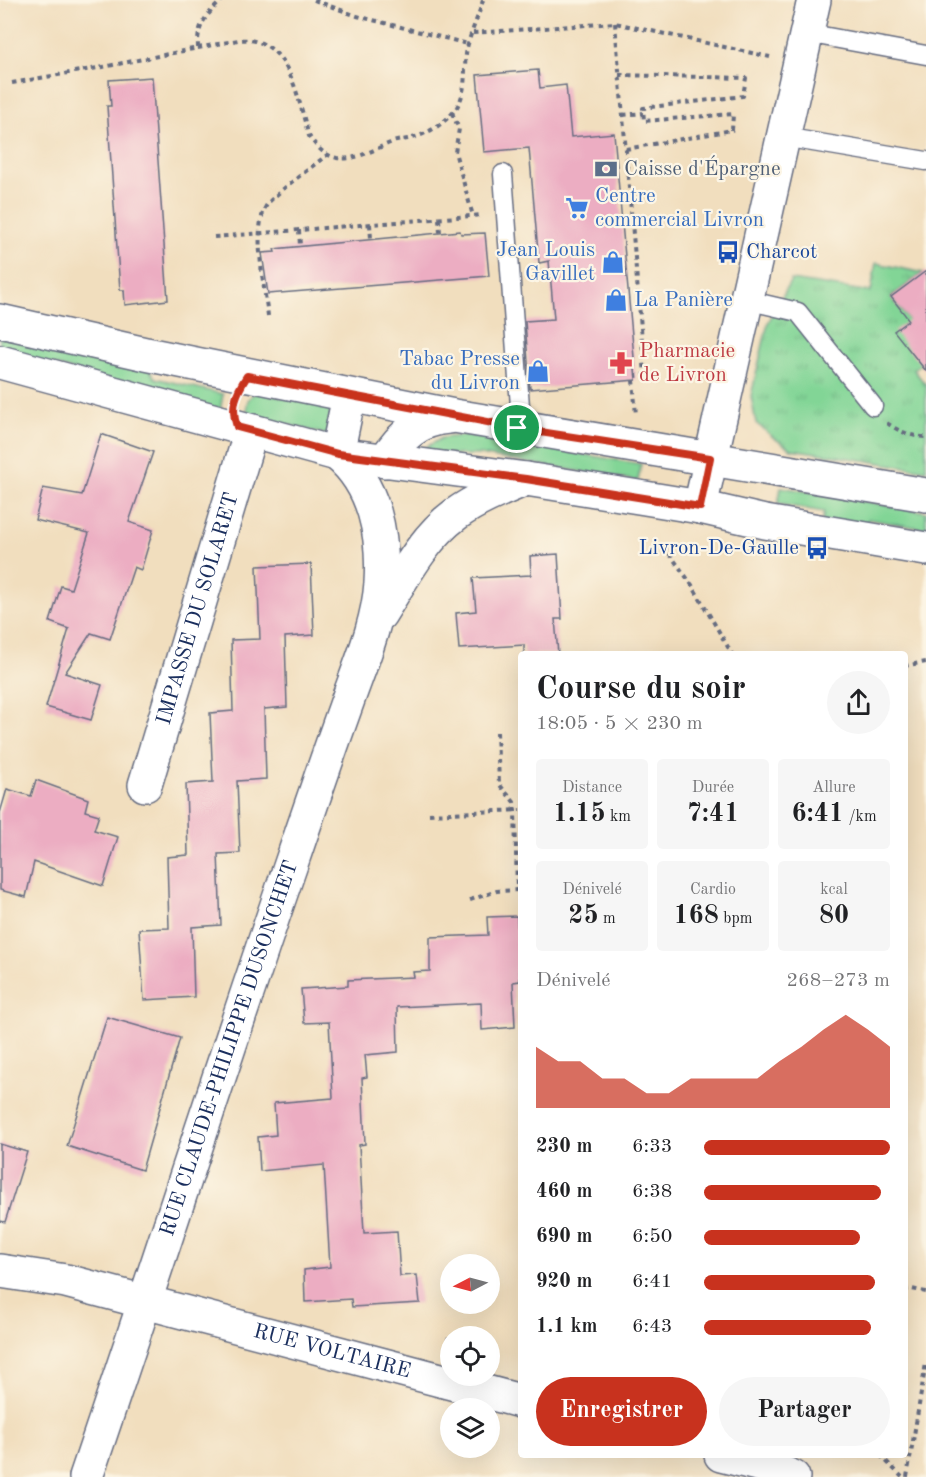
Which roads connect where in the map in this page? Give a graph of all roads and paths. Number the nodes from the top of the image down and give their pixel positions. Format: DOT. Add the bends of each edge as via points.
graph roads {
  1 [pos="222,0"];
  2 [pos="314,0"];
  3 [pos="483,0"];
  4 [pos="814,0"];
  5 [pos="615,23"];
  6 [pos="473,33"];
  7 [pos="468,44"];
  8 [pos="198,48"];
  9 [pos="803,48"];
  10 [pos="926,55"];
  11 [pos="619,75"];
  12 [pos="12,82"];
  13 [pos="452,113"];
  14 [pos="643,113"];
  15 [pos="623,115"];
  16 [pos="783,137"];
  17 [pos="626,149"];
  18 [pos="327,155"];
  19 [pos="926,161"];
  20 [pos="503,174"];
  21 [pos="506,213"];
  22 [pos="473,216"];
  23 [pos="439,219"];
  24 [pos="370,225"];
  25 [pos="299,230"];
  26 [pos="259,233"];
  27 [pos="440,233"];
  28 [pos="214,237"];
  29 [pos="371,239"];
  30 [pos="300,246"];
  31 [pos="746,300"];
  32 [pos="268,316"];
  33 [pos="0,321"];
  34 [pos="0,362"];
  35 [pos="247,376"];
  36 [pos="349,396"];
  37 [pos="873,406"];
  38 [pos="635,409"];
  39 [pos="454,416"];
  40 [pos="517,428"];
  41 [pos="244,429"];
  42 [pos="926,437"];
  43 [pos="338,454"];
  44 [pos="710,458"];
  45 [pos="385,461"];
  46 [pos="526,479"];
  47 [pos="926,495"];
  48 [pos="700,507"];
  49 [pos="378,523"];
  50 [pos="664,546"];
  51 [pos="926,549"];
  52 [pos="376,620"];
  53 [pos="730,651"];
  54 [pos="926,662"];
  55 [pos="908,665"];
  56 [pos="497,732"];
  57 [pos="145,785"];
  58 [pos="518,811"];
  59 [pos="429,814"];
  60 [pos="518,890"];
  61 [pos="470,900"];
  62 [pos="0,1271"];
  63 [pos="908,1290"];
  64 [pos="926,1292"];
  65 [pos="144,1302"];
  66 [pos="926,1363"];
  67 [pos="518,1400"];
  68 [pos="733,1458"];
  69 [pos="883,1458"];
  70 [pos="86,1477"];
  71 [pos="793,1477"];
  72 [pos="902,1477"];
  73 [pos="907,1477"];
  1 -- 8 [label="path" via="200,26"];
  2 -- 7 [label="path" via="357,16"];
  3 -- 6 [label="path"];
  4 -- 9 [label="street"];
  5 -- 6 [label="path"];
  5 -- 9 [label="path"];
  5 -- 11 [label="path"];
  6 -- 7 [label="path"];
  7 -- 13 [label="path" via="463,92"];
  8 -- 12 [label="path"];
  8 -- 18 [label="path" via="247,39 275,51 285,64 309,136"];
  9 -- 10 [label="lane"];
  9 -- 16 [label="street"];
  11 -- 14 [label="path" via="746,78 743,96 643,108"];
  11 -- 15 [label="path"];
  13 -- 18 [label="path" via="434,129 410,139 355,157"];
  13 -- 22 [label="path" via="459,129 455,152"];
  14 -- 15 [label="path"];
  14 -- 17 [label="path" via="644,121 733,114 732,130"];
  15 -- 17 [label="path"];
  16 -- 19 [label="lane"];
  16 -- 31 [label="street"];
  17 -- 38 [label="path" via="645,375 634,378"];
  18 -- 26 [label="path" via="269,202 261,216"];
  20 -- 21 [label="lane"];
  21 -- 22 [label="path"];
  21 -- 40 [label="lane" via="520,406"];
  22 -- 23 [label="path"];
  23 -- 24 [label="path"];
  23 -- 27 [label="path"];
  24 -- 25 [label="path"];
  24 -- 29 [label="path"];
  25 -- 26 [label="path"];
  25 -- 30 [label="path"];
  26 -- 28 [label="path"];
  26 -- 32 [label="path"];
  31 -- 37 [label="lane" via="798,312"];
  31 -- 44 [label="street"];
  33 -- 35 [label="street"];
  34 -- 41 [label="street"];
  35 -- 36 [label="street"];
  35 -- 41 [label="street" via="234,402 234,419"];
  36 -- 39 [label="street"];
  36 -- 43 [label="street"];
  37 -- 42 [label="path" via="888,424"];
  39 -- 40 [label="street"];
  39 -- 45 [label="street" via="437,418 413,429 399,440"];
  40 -- 44 [label="street"];
  41 -- 43 [label="street"];
  41 -- 57 [label="street, IMPASSE DU SOLARET"];
  43 -- 45 [label="street"];
  43 -- 49 [label="street, RUE CLAUDE-PHILIPPE DUSONCHET" via="360,478"];
  44 -- 47 [label="street"];
  44 -- 48 [label="street"];
  45 -- 46 [label="street"];
  45 -- 49 [label="street, RUE CLAUDE-PHILIPPE DUSONCHET"];
  46 -- 48 [label="street"];
  46 -- 52 [label="street, RUE CLAUDE-PHILIPPE DUSONCHET" via="468,506 446,522 420,552"];
  48 -- 51 [label="street"];
  49 -- 52 [label="street, RUE CLAUDE-PHILIPPE DUSONCHET" via="381,564"];
  50 -- 53 [label="path"];
  52 -- 65 [label="street, RUE CLAUDE-PHILIPPE DUSONCHET"];
  54 -- 55 [label="path"];
  56 -- 58 [label="path" via="499,784"];
  58 -- 59 [label="path"];
  60 -- 61 [label="path" via="496,891"];
  62 -- 65 [label="street, RUE VOLTAIRE" via="66,1281"];
  63 -- 64 [label="path"];
  65 -- 67 [label="street, RUE VOLTAIRE"];
  65 -- 70 [label="street, RUE CLAUDE-PHILIPPE DUSONCHET"];
  66 -- 73 [label="path"];
  68 -- 71 [label="street"];
  69 -- 72 [label="path"];
}
